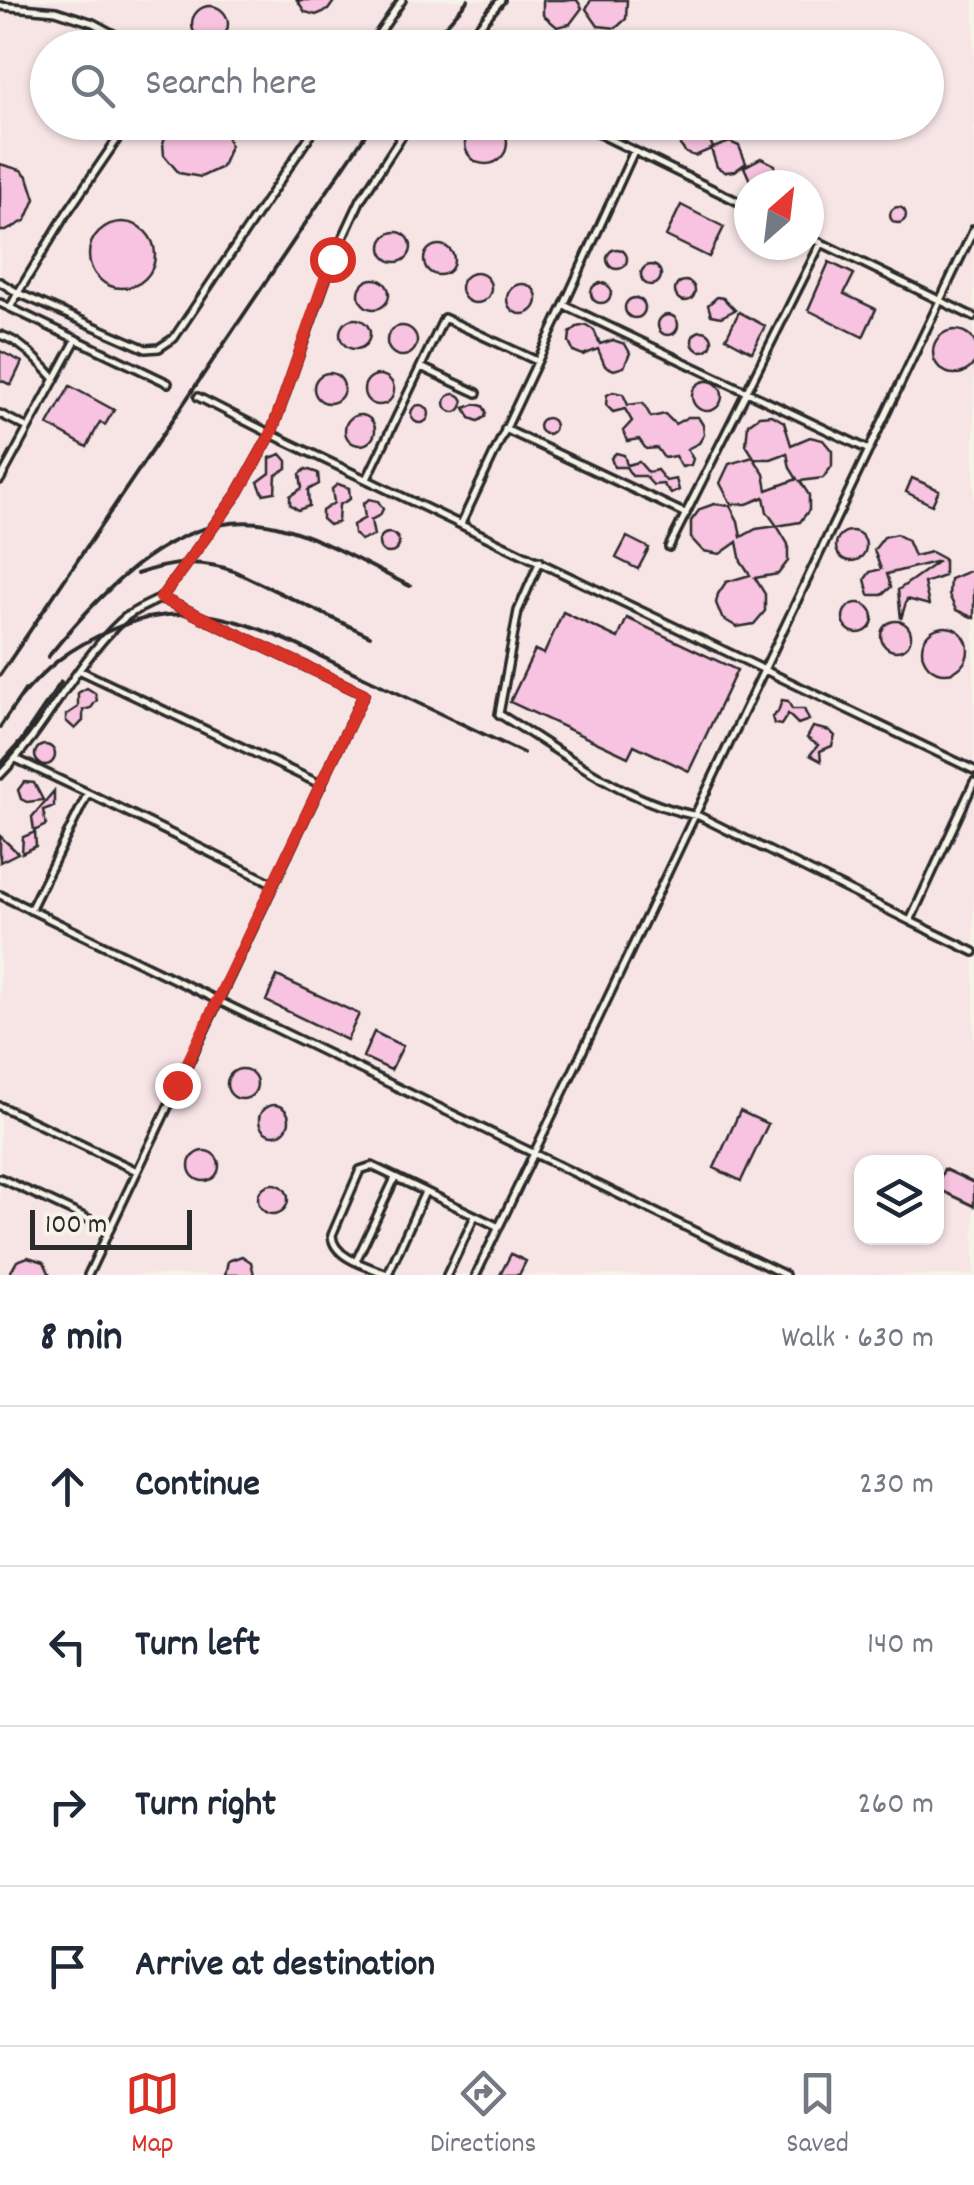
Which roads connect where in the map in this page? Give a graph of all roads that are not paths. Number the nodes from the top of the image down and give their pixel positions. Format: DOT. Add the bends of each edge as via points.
graph roads {
  1 [pos="402,0"];
  2 [pos="500,0"];
  3 [pos="0,6"];
  4 [pos="104,30"];
  5 [pos="381,30"];
  6 [pos="476,30"];
  7 [pos="117,140"];
  8 [pos="308,140"];
  9 [pos="399,140"];
  10 [pos="612,140"];
  11 [pos="634,151"];
  12 [pos="734,201"];
  13 [pos="974,230"];
  14 [pos="824,244"];
  15 [pos="812,260"];
  16 [pos="0,282"];
  17 [pos="18,293"];
  18 [pos="940,301"];
  19 [pos="0,303"];
  20 [pos="564,305"];
  21 [pos="10,308"];
  22 [pos="974,317"];
  23 [pos="0,335"];
  24 [pos="76,340"];
  25 [pos="537,361"];
  26 [pos="420,367"];
  27 [pos="55,379"];
  28 [pos="168,383"];
  29 [pos="746,392"];
  30 [pos="477,394"];
  31 [pos="198,397"];
  32 [pos="0,414"];
  33 [pos="28,428"];
  34 [pos="505,429"];
  35 [pos="271,434"];
  36 [pos="869,450"];
  37 [pos="367,478"];
  38 [pos="0,480"];
  39 [pos="686,514"];
  40 [pos="461,524"];
  41 [pos="669,547"];
  42 [pos="540,562"];
  43 [pos="161,598"];
  44 [pos="80,670"];
  45 [pos="765,670"];
  46 [pos="16,759"];
  47 [pos="974,770"];
  48 [pos="0,775"];
  49 [pos="974,782"];
  50 [pos="322,785"];
  51 [pos="88,793"];
  52 [pos="696,816"];
  53 [pos="274,884"];
  54 [pos="0,896"];
  55 [pos="30,910"];
  56 [pos="910,921"];
  57 [pos="974,952"];
  58 [pos="218,1001"];
  59 [pos="0,1106"];
  60 [pos="534,1154"];
  61 [pos="137,1171"];
  62 [pos="0,1178"];
  63 [pos="395,1178"];
  64 [pos="424,1192"];
  65 [pos="475,1216"];
  66 [pos="499,1227"];
  67 [pos="110,1229"];
  68 [pos="356,1261"];
  69 [pos="88,1275"];
  70 [pos="389,1275"];
  71 [pos="447,1275"];
  72 [pos="476,1275"];
  73 [pos="785,1275"];
  1 -- 5 [label="lane"];
  2 -- 6 [label="lane"];
  3 -- 4 [label="lane" via="56,11"];
  7 -- 17 [label="lane"];
  8 -- 17 [label="lane" via="174,338 160,348 146,349"];
  9 -- 35 [label="lane" via="332,259"];
  10 -- 11 [label="lane"];
  11 -- 12 [label="lane"];
  11 -- 20 [label="lane"];
  13 -- 18 [label="lane"];
  14 -- 18 [label="lane"];
  15 -- 29 [label="lane"];
  16 -- 17 [label="lane"];
  17 -- 21 [label="lane"];
  18 -- 22 [label="lane"];
  18 -- 36 [label="lane"];
  19 -- 21 [label="lane"];
  20 -- 25 [label="lane"];
  20 -- 29 [label="lane"];
  21 -- 24 [label="lane"];
  23 -- 27 [label="lane" via="32,354"];
  24 -- 27 [label="lane"];
  24 -- 28 [label="lane"];
  25 -- 26 [label="lane" via="444,318"];
  25 -- 34 [label="lane"];
  26 -- 30 [label="lane"];
  26 -- 37 [label="lane"];
  27 -- 33 [label="lane"];
  29 -- 36 [label="lane"];
  29 -- 39 [label="lane"];
  31 -- 35 [label="lane"];
  32 -- 33 [label="lane"];
  33 -- 38 [label="lane"];
  34 -- 39 [label="lane"];
  34 -- 40 [label="lane"];
  35 -- 37 [label="lane"];
  35 -- 43 [label="lane" via="238,493"];
  36 -- 45 [label="lane"];
  37 -- 40 [label="lane"];
  39 -- 41 [label="lane"];
  40 -- 42 [label="lane"];
  42 -- 45 [label="lane"];
  42 -- 52 [label="lane" via="518,611 500,714 614,783"];
  43 -- 44 [label="lane" via="123,619"];
  43 -- 50 [label="lane" via="364,694"];
  44 -- 46 [label="lane"];
  44 -- 50 [label="lane"];
  45 -- 47 [label="lane"];
  45 -- 52 [label="lane"];
  46 -- 48 [label="lane"];
  46 -- 51 [label="lane"];
  49 -- 56 [label="lane"];
  50 -- 53 [label="lane"];
  51 -- 53 [label="lane"];
  51 -- 55 [label="lane"];
  52 -- 56 [label="lane"];
  52 -- 60 [label="lane"];
  53 -- 58 [label="lane"];
  54 -- 55 [label="lane"];
  55 -- 58 [label="lane"];
  56 -- 57 [label="lane"];
  58 -- 60 [label="lane"];
  58 -- 61 [label="lane"];
  59 -- 61 [label="lane"];
  60 -- 66 [label="lane"];
  60 -- 73 [label="lane"];
  61 -- 67 [label="lane"];
  62 -- 67 [label="lane"];
  63 -- 64 [label="lane"];
  63 -- 68 [label="lane"];
  63 -- 68 [label="lane" via="372,1166 360,1170 332,1242"];
  64 -- 65 [label="lane"];
  64 -- 70 [label="lane"];
  65 -- 66 [label="lane"];
  65 -- 71 [label="lane"];
  66 -- 72 [label="lane"];
  67 -- 69 [label="lane"];
  68 -- 70 [label="lane"];
}
